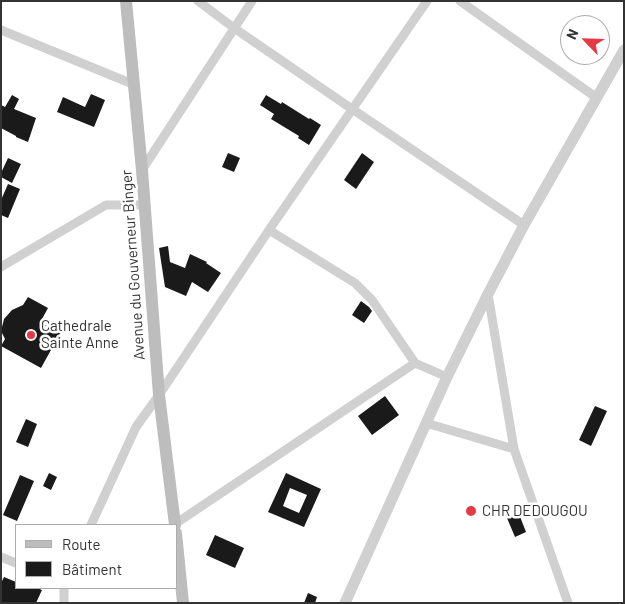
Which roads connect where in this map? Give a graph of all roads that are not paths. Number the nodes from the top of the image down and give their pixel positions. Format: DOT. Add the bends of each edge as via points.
graph roads {
  1 [pos="126,1"];
  2 [pos="198,1"];
  3 [pos="252,1"];
  4 [pos="426,1"];
  5 [pos="460,1"];
  6 [pos="234,28"];
  7 [pos="1,30"];
  8 [pos="624,50"];
  9 [pos="135,85"];
  10 [pos="597,98"];
  11 [pos="352,109"];
  12 [pos="142,170"];
  13 [pos="145,205"];
  14 [pos="524,225"];
  15 [pos="269,230"];
  16 [pos="1,267"];
  17 [pos="488,294"];
  18 [pos="415,363"];
  19 [pos="447,377"];
  20 [pos="159,395"];
  21 [pos="426,424"];
  22 [pos="514,449"];
  23 [pos="91,524"];
  24 [pos="175,524"];
  25 [pos="178,527"];
  26 [pos="178,549"];
  27 [pos="1,557"];
  28 [pos="15,564"];
  29 [pos="64,589"];
  30 [pos="64,603"];
  31 [pos="183,603"];
  32 [pos="345,603"];
  33 [pos="568,603"];
  1 -- 9 [label="main road, Avenue du Gouverneur Binger"];
  2 -- 6 [label="street"];
  3 -- 6 [label="street"];
  4 -- 11 [label="street"];
  5 -- 10 [label="street"];
  6 -- 11 [label="street"];
  6 -- 12 [label="street"];
  7 -- 9 [label="street"];
  8 -- 10 [label="street"];
  9 -- 12 [label="main road, Avenue du Gouverneur Binger"];
  10 -- 14 [label="street"];
  11 -- 14 [label="street"];
  11 -- 15 [label="street"];
  12 -- 13 [label="main road, Avenue du Gouverneur Binger"];
  13 -- 16 [label="street" via="106,205"];
  13 -- 20 [label="main road, Avenue du Gouverneur Binger"];
  14 -- 17 [label="street"];
  15 -- 18 [label="street" via="356,283 372,300"];
  15 -- 20 [label="street"];
  17 -- 19 [label="street"];
  17 -- 22 [label="street"];
  18 -- 19 [label="street"];
  18 -- 25 [label="street"];
  19 -- 21 [label="street"];
  20 -- 23 [label="street" via="136,427"];
  20 -- 24 [label="main road, Avenue du Gouverneur Binger"];
  21 -- 22 [label="street"];
  21 -- 32 [label="street"];
  22 -- 33 [label="street"];
  26 -- 31 [label="main road, Avenue du Gouverneur Binger"];
  27 -- 28 [label="street"];
  29 -- 30 [label="street"];
}
